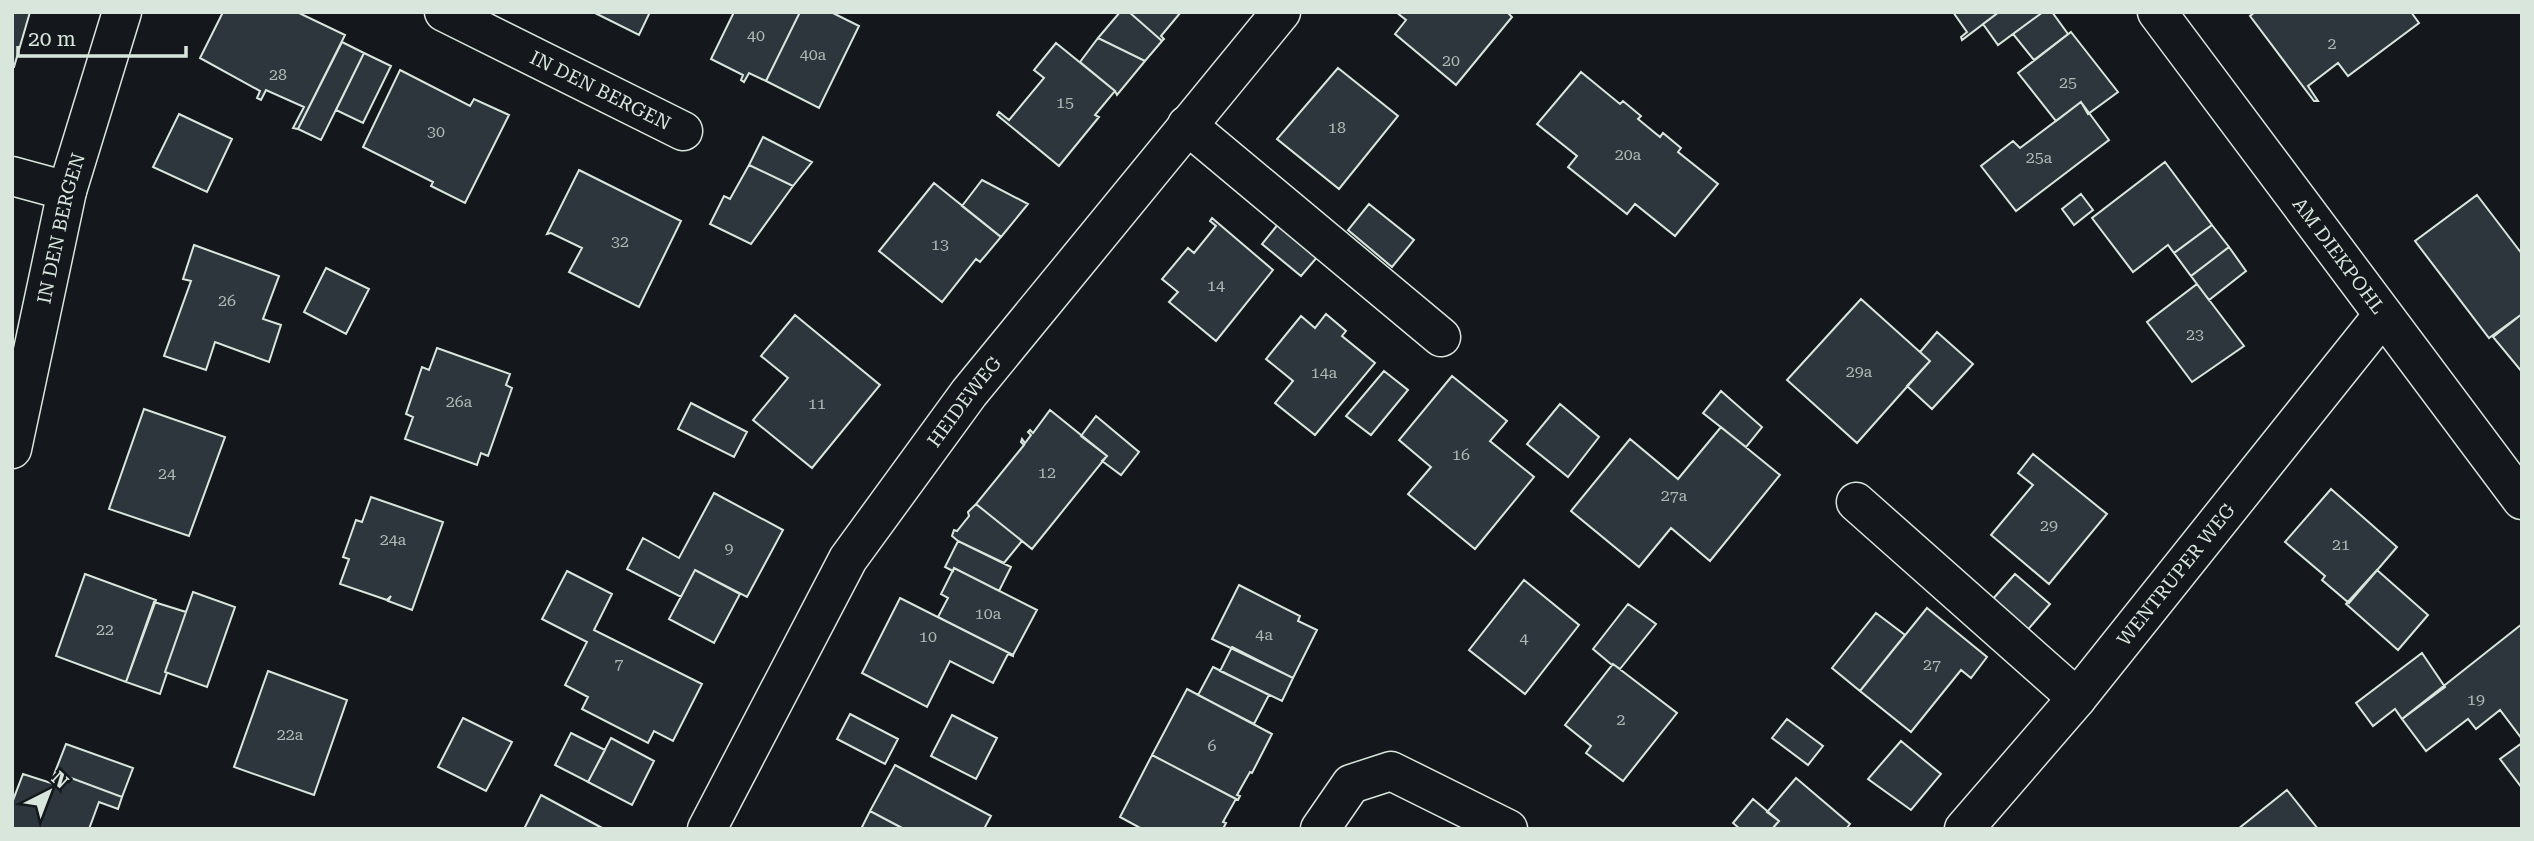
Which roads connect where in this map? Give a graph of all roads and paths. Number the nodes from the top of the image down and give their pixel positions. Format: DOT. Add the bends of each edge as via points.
graph roads {
  1 [pos="122,12"];
  2 [pos="444,12"];
  3 [pos="1280,12"];
  4 [pos="2157,12"];
  5 [pos="1187,125"];
  6 [pos="684,131"];
  7 [pos="12,176"];
  8 [pos="67,191"];
  9 [pos="2383,315"];
  10 [pos="1441,337"];
  11 [pos="12,449"];
  12 [pos="2522,499"];
  13 [pos="1856,502"];
  14 [pos="2077,698"];
  15 [pos="707,829"];
  16 [pos="1320,829"];
  17 [pos="1508,829"];
  18 [pos="1964,829"];
  1 -- 8 [label="street, IN DEN BERGEN"];
  2 -- 6 [label="street, IN DEN BERGEN"];
  3 -- 5 [label="street, HEIDEWEG"];
  4 -- 9 [label="street, AM DIEKPOHL"];
  5 -- 10 [label="street"];
  5 -- 15 [label="street, HEIDEWEG" via="969,393 848,559"];
  7 -- 8 [label="street"];
  8 -- 11 [label="street, IN DEN BERGEN"];
  9 -- 12 [label="street, AM DIEKPOHL"];
  9 -- 14 [label="street, WENTRUPER WEG"];
  13 -- 14 [label="street"];
  14 -- 18 [label="street, WENTRUPER WEG"];
  16 -- 17 [label="street" via="1351,784 1391,771"];
}
